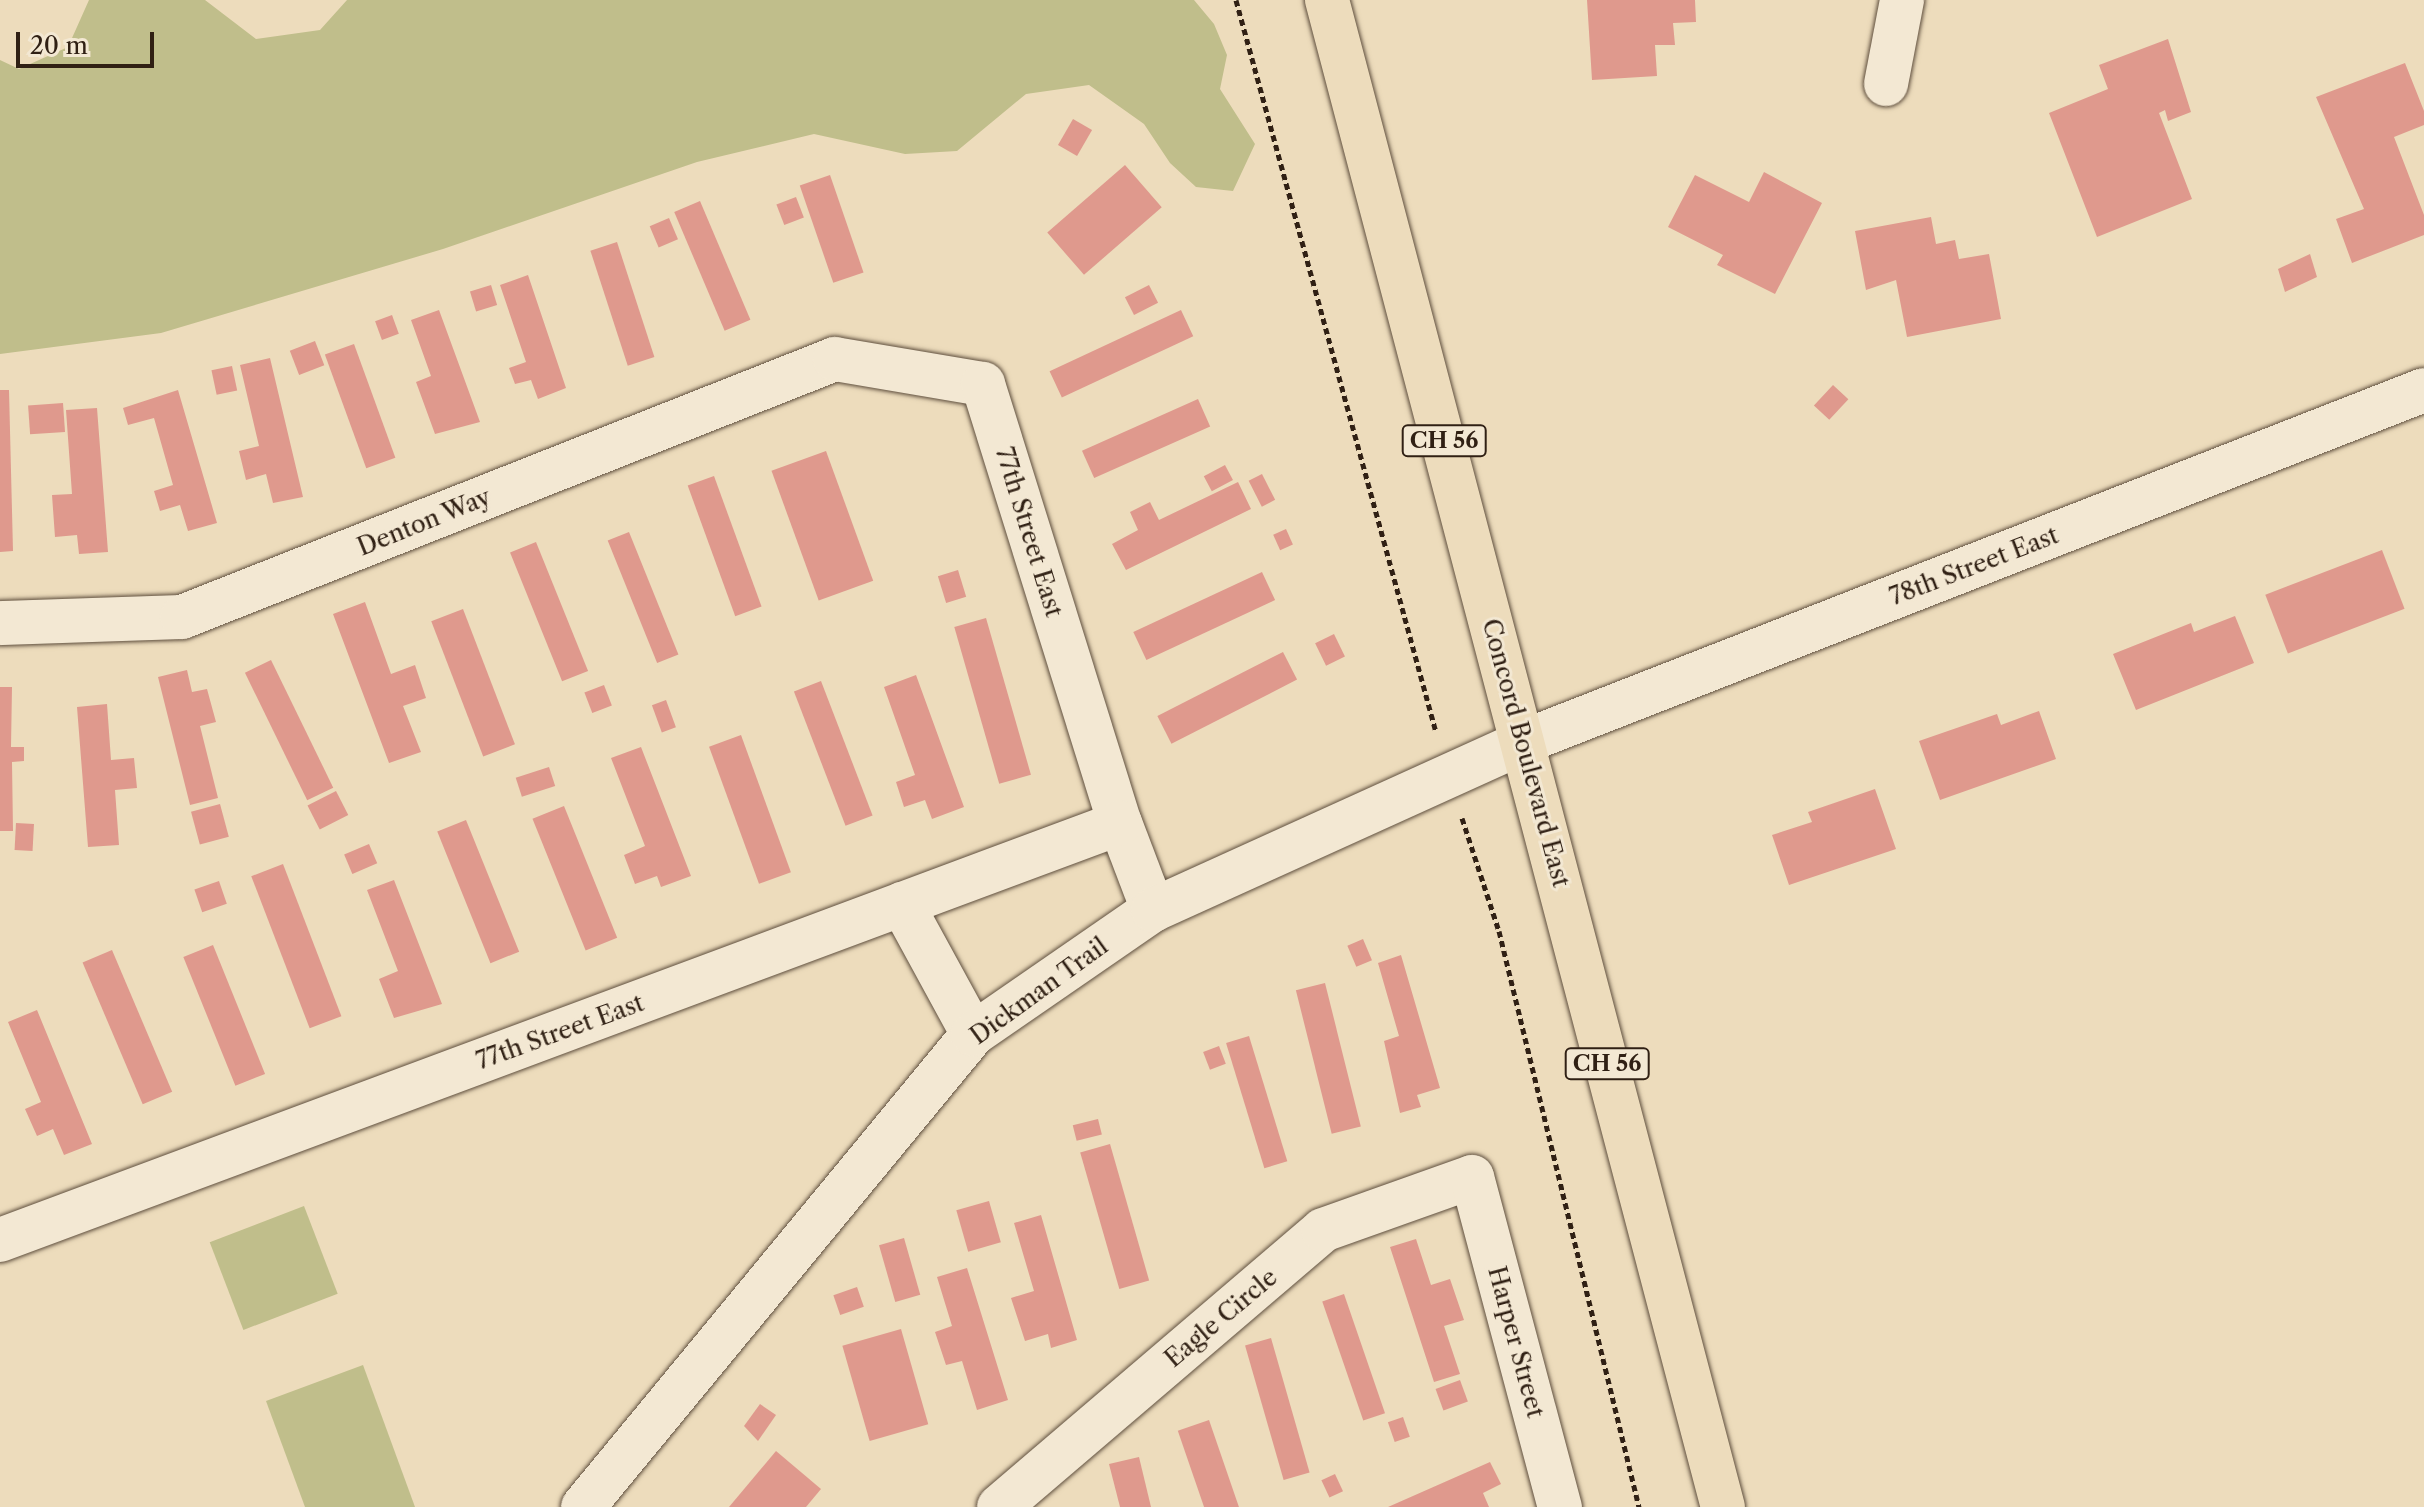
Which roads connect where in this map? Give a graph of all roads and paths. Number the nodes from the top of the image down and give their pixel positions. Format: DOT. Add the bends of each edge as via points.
graph roads {
  1 [pos="1327,0"];
  2 [pos="1902,0"];
  3 [pos="1886,84"];
  4 [pos="835,359"];
  5 [pos="2424,390"];
  6 [pos="0,623"];
  7 [pos="1523,742"];
  8 [pos="1120,823"];
  9 [pos="902,904"];
  10 [pos="1153,910"];
  11 [pos="973,1034"];
  12 [pos="1472,1177"];
  13 [pos="0,1240"];
  14 [pos="583,1507"];
  15 [pos="999,1507"];
  16 [pos="1560,1507"];
  17 [pos="1723,1507"];
  1 -- 7 [label="main road, Concord Boulevard East / CH 56"];
  2 -- 3 [label="street"];
  4 -- 6 [label="street, Denton Way" via="182,617"];
  4 -- 8 [label="street, 77th Street East" via="983,384"];
  5 -- 7 [label="street, 78th Street East"];
  7 -- 10 [label="street, Dickman Trail"];
  7 -- 17 [label="main road, Concord Boulevard East / CH 56"];
  8 -- 9 [label="street, 77th Street East"];
  8 -- 10 [label="street, 77th Street East"];
  9 -- 11 [label="street"];
  9 -- 13 [label="street, 77th Street East"];
  10 -- 11 [label="street, Dickman Trail"];
  11 -- 14 [label="street, Dickman Trail"];
  12 -- 15 [label="street, Eagle Circle" via="1323,1230"];
  12 -- 16 [label="street, Harper Street"];
}
